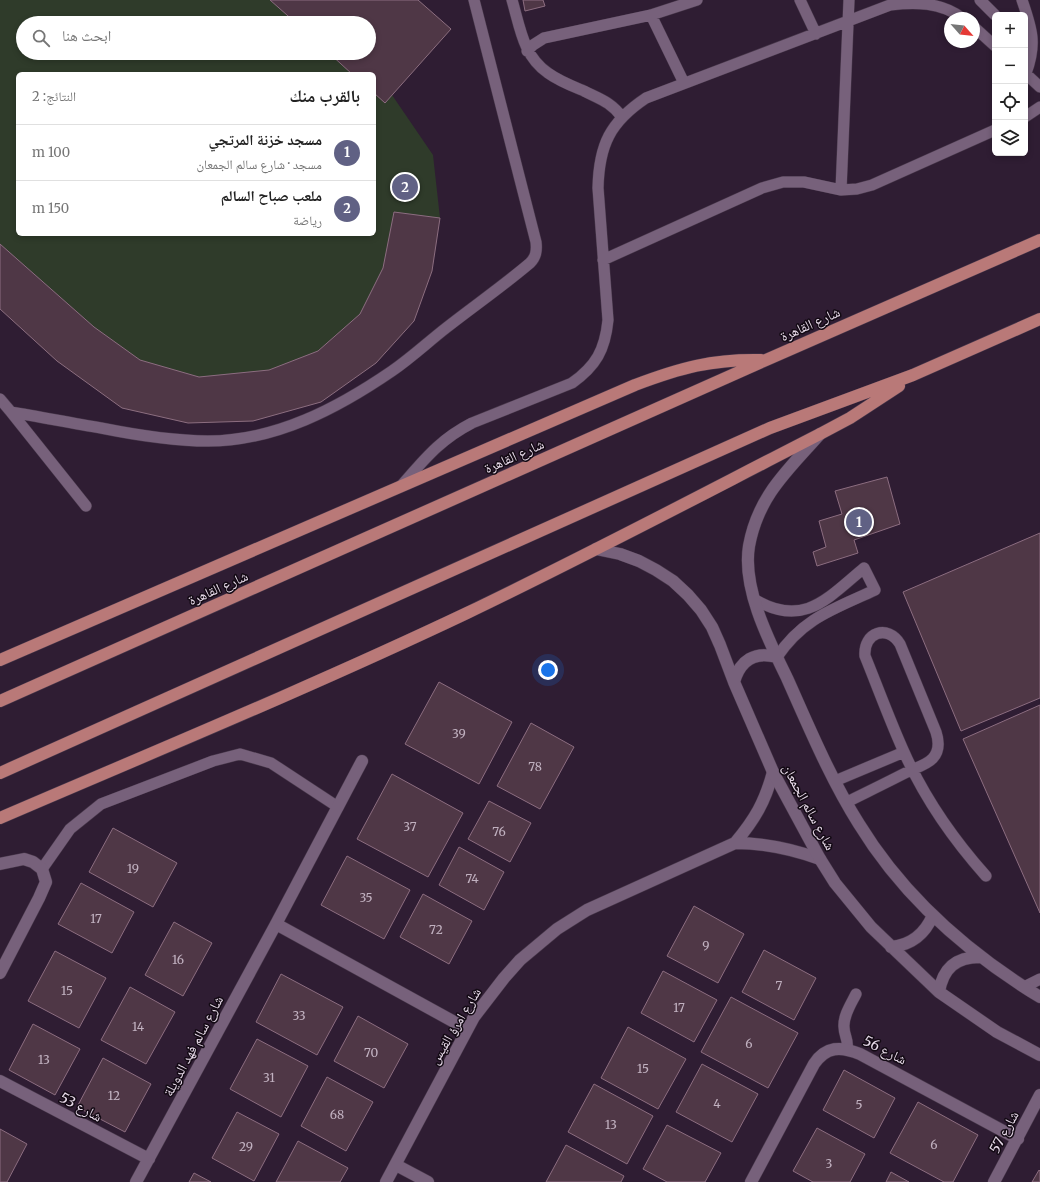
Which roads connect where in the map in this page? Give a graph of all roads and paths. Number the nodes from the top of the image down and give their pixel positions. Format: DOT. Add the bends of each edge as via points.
graph roads {
  1 [pos="474,0"];
  2 [pos="512,0"];
  3 [pos="698,0"];
  4 [pos="849,0"];
  5 [pos="980,0"];
  6 [pos="1022,0"];
  7 [pos="803,1"];
  8 [pos="950,12"];
  9 [pos="993,12"];
  10 [pos="651,15"];
  11 [pos="848,21"];
  12 [pos="980,32"];
  13 [pos="816,34"];
  14 [pos="992,43"];
  15 [pos="527,50"];
  16 [pos="1028,64"];
  17 [pos="1028,76"];
  18 [pos="684,83"];
  19 [pos="1040,87"];
  20 [pos="1040,107"];
  21 [pos="1028,115"];
  22 [pos="622,117"];
  23 [pos="992,131"];
  24 [pos="841,190"];
  25 [pos="1040,240"];
  26 [pos="603,260"];
  27 [pos="1040,319"];
  28 [pos="766,360"];
  29 [pos="913,376"];
  30 [pos="0,399"];
  31 [pos="11,412"];
  32 [pos="820,434"];
  33 [pos="401,486"];
  34 [pos="86,506"];
  35 [pos="596,549"];
  36 [pos="754,599"];
  37 [pos="777,657"];
  38 [pos="0,660"];
  39 [pos="734,682"];
  40 [pos="0,701"];
  41 [pos="904,752"];
  42 [pos="362,761"];
  43 [pos="912,770"];
  44 [pos="773,772"];
  45 [pos="0,773"];
  46 [pos="835,781"];
  47 [pos="847,802"];
  48 [pos="338,807"];
  49 [pos="0,818"];
  50 [pos="735,843"];
  51 [pos="820,859"];
  52 [pos="0,864"];
  53 [pos="42,869"];
  54 [pos="986,876"];
  55 [pos="933,915"];
  56 [pos="276,924"];
  57 [pos="891,947"];
  58 [pos="980,957"];
  59 [pos="0,973"];
  60 [pos="1040,979"];
  61 [pos="1024,987"];
  62 [pos="939,992"];
  63 [pos="856,994"];
  64 [pos="1040,997"];
  65 [pos="467,1029"];
  66 [pos="847,1049"];
  67 [pos="1040,1055"];
  68 [pos="0,1081"];
  69 [pos="1040,1095"];
  70 [pos="1018,1139"];
  71 [pos="149,1159"];
  72 [pos="396,1165"];
  73 [pos="136,1182"];
  74 [pos="386,1182"];
  75 [pos="428,1182"];
  76 [pos="751,1182"];
  77 [pos="994,1182"];
  1 -- 31 [label="lane" via="536,242 536,252 530,263 393,370 335,406 275,432 209,441 174,440"];
  2 -- 15 [label="lane"];
  3 -- 10 [label="lane"];
  4 -- 11 [label="lane"];
  5 -- 9 [label="lane"];
  6 -- 16 [label="lane" via="1031,24 1033,49"];
  7 -- 13 [label="lane"];
  8 -- 11 [label="lane" via="925,4 907,3 890,6"];
  10 -- 15 [label="lane" via="544,38"];
  10 -- 18 [label="lane"];
  11 -- 13 [label="lane"];
  11 -- 24 [label="lane"];
  12 -- 14 [label="lane"];
  13 -- 18 [label="lane"];
  15 -- 22 [label="lane" via="536,63 549,74 602,99"];
  17 -- 19 [label="lane"];
  18 -- 22 [label="lane" via="646,98"];
  20 -- 21 [label="lane"];
  22 -- 26 [label="lane" via="604,147 598,167"];
  23 -- 24 [label="lane" via="872,185"];
  24 -- 26 [label="lane" via="804,182 783,182 762,188"];
  25 -- 28 [label="main road, شارع القاهرة"];
  26 -- 33 [label="lane" via="607,335 602,350 584,375 572,384 458,430 434,448"];
  27 -- 29 [label="main road"];
  28 -- 33 [label="main road" via="713,362 659,376"];
  28 -- 40 [label="main road, شارع القاهرة"];
  29 -- 32 [label="main road"];
  29 -- 45 [label="main road" via="770,428"];
  30 -- 31 [label="lane"];
  31 -- 34 [label="lane"];
  32 -- 35 [label="main road"];
  32 -- 36 [label="street" via="774,486 762,506 749,548 748,571"];
  33 -- 38 [label="main road"];
  35 -- 39 [label="street, شارع سالم الجمعان" via="639,561 673,581 688,595 712,627"];
  35 -- 49 [label="main road" via="339,673"];
  36 -- 37 [label="street"];
  36 -- 37 [label="lane" via="776,609 789,611 814,607 825,601 864,568 875,590 816,618 794,635"];
  37 -- 39 [label="street" via="758,655 749,659 736,673"];
  37 -- 46 [label="street"];
  39 -- 44 [label="street, شارع سالم الجمعان"];
  41 -- 43 [label="lane"];
  41 -- 43 [label="lane" via="865,656 869,638 880,633 892,635 900,644 939,739 937,753 932,760"];
  41 -- 46 [label="lane"];
  42 -- 48 [label="street, شارع سالم فهد الدويلة"];
  43 -- 47 [label="lane"];
  43 -- 54 [label="lane" via="955,839"];
  44 -- 50 [label="street, شارع امرؤ القيس" via="759,810"];
  44 -- 51 [label="street, شارع سالم الجمعان"];
  46 -- 47 [label="street"];
  47 -- 55 [label="street" via="885,862"];
  48 -- 53 [label="lane" via="271,763 240,754 213,761 101,804 70,829"];
  48 -- 56 [label="street, شارع سالم فهد الدويلة"];
  50 -- 51 [label="street, شارع امرؤ القيس" via="778,846"];
  50 -- 65 [label="street, شارع امرؤ القيس" via="587,910 557,929 504,978"];
  51 -- 57 [label="street, شارع سالم الجمعان" via="852,906"];
  52 -- 53 [label="street" via="24,859"];
  53 -- 59 [label="street" via="46,882"];
  55 -- 57 [label="street" via="917,938"];
  55 -- 58 [label="street"];
  56 -- 65 [label="street"];
  56 -- 71 [label="street, شارع سالم فهد الدويلة"];
  57 -- 62 [label="street, شارع سالم الجمعان"];
  58 -- 61 [label="street"];
  58 -- 62 [label="street" via="970,957 952,965 945,973"];
  60 -- 61 [label="lane"];
  61 -- 64 [label="street"];
  62 -- 67 [label="street, شارع سالم الجمعان" via="997,1032"];
  63 -- 66 [label="lane" via="844,1022"];
  65 -- 72 [label="street, شارع امرؤ القيس"];
  66 -- 70 [label="street, شارع 56"];
  66 -- 76 [label="street, شارع 56" via="829,1051 818,1058"];
  68 -- 71 [label="street, شارع 53"];
  69 -- 70 [label="street, شارع 57"];
  70 -- 77 [label="street, شارع 57"];
  71 -- 73 [label="street, شارع سالم فهد الدويلة"];
  72 -- 74 [label="street, شارع امرؤ القيس"];
  72 -- 75 [label="street"];
}
